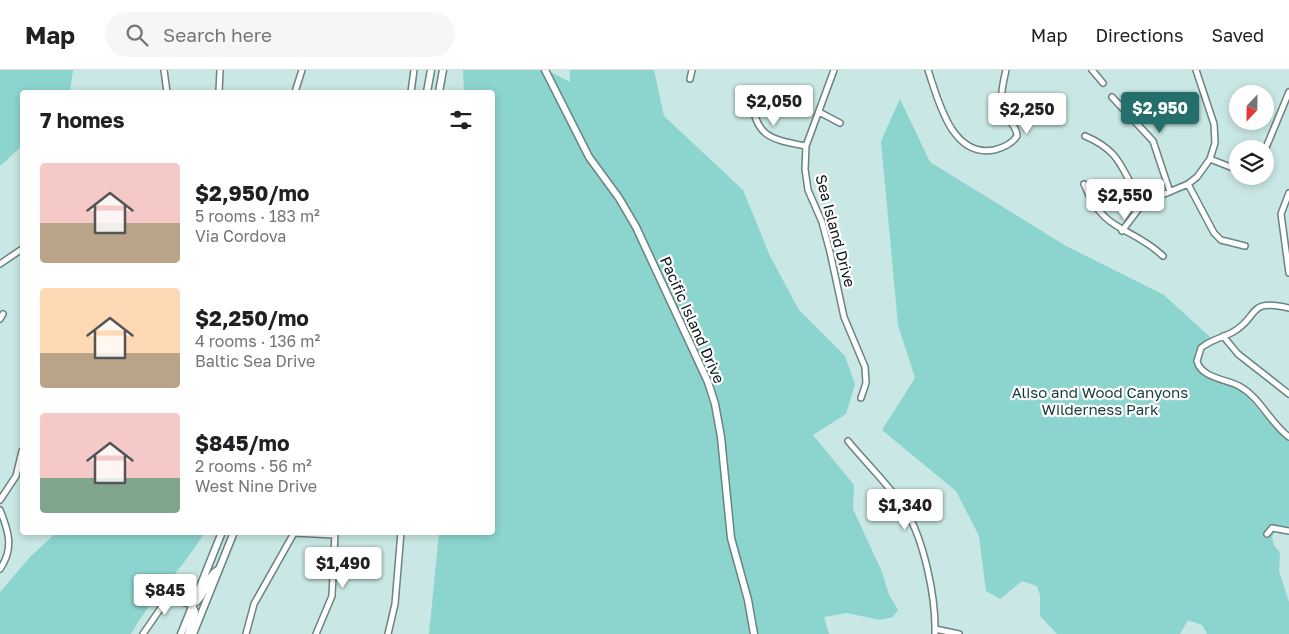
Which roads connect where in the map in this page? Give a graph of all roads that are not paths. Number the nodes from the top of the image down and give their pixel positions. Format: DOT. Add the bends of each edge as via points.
graph roads {
  1 [pos="164,70"];
  2 [pos="220,70"];
  3 [pos="302,70"];
  4 [pos="414,70"];
  5 [pos="431,70"];
  6 [pos="443,70"];
  7 [pos="545,70"];
  8 [pos="692,70"];
  9 [pos="834,70"];
  10 [pos="928,70"];
  11 [pos="1006,70"];
  12 [pos="1092,70"];
  13 [pos="1196,70"];
  14 [pos="690,78"];
  15 [pos="1103,83"];
  16 [pos="167,90"];
  17 [pos="220,90"];
  18 [pos="295,90"];
  19 [pos="411,90"];
  20 [pos="427,90"];
  21 [pos="439,90"];
  22 [pos="1289,92"];
  23 [pos="751,97"];
  24 [pos="1112,97"];
  25 [pos="819,112"];
  26 [pos="840,123"];
  27 [pos="1085,136"];
  28 [pos="1269,140"];
  29 [pos="806,146"];
  30 [pos="1210,159"];
  31 [pos="1229,166"];
  32 [pos="1084,184"];
  33 [pos="1188,184"];
  34 [pos="1170,192"];
  35 [pos="1289,193"];
  36 [pos="1143,203"];
  37 [pos="1122,231"];
  38 [pos="1245,246"];
  39 [pos="20,251"];
  40 [pos="1163,256"];
  41 [pos="0,264"];
  42 [pos="1289,273"];
  43 [pos="1289,308"];
  44 [pos="1223,336"];
  45 [pos="1289,394"];
  46 [pos="861,398"];
  47 [pos="1289,437"];
  48 [pos="848,442"];
  49 [pos="20,459"];
  50 [pos="0,500"];
  51 [pos="0,510"];
  52 [pos="1289,531"];
  53 [pos="1267,534"];
  54 [pos="221,535"];
  55 [pos="233,535"];
  56 [pos="293,535"];
  57 [pos="335,535"];
  58 [pos="401,535"];
  59 [pos="0,569"];
  60 [pos="219,569"];
  61 [pos="192,605"];
  62 [pos="935,632"];
  63 [pos="143,634"];
  64 [pos="181,634"];
  65 [pos="188,634"];
  66 [pos="193,634"];
  67 [pos="246,634"];
  68 [pos="316,634"];
  69 [pos="388,634"];
  70 [pos="754,634"];
  71 [pos="959,634"];
  1 -- 16 [label="street"];
  2 -- 17 [label="street"];
  3 -- 18 [label="street"];
  4 -- 19 [label="street"];
  5 -- 20 [label="main road"];
  6 -- 21 [label="main road"];
  7 -- 70 [label="main road, Pacific Island Drive" via="589,157 636,228 708,382 721,437 730,538"];
  8 -- 14 [label="street"];
  9 -- 25 [label="street, Sea Island Drive"];
  10 -- 11 [label="street" via="944,116 963,142 986,150 997,149 1017,136 1002,104"];
  12 -- 15 [label="street"];
  13 -- 30 [label="street" via="1214,124 1215,143"];
  22 -- 28 [label="street"];
  23 -- 29 [label="street" via="754,118 760,128 780,141"];
  24 -- 34 [label="street" via="1153,141"];
  25 -- 26 [label="street"];
  25 -- 29 [label="street, Sea Island Drive"];
  27 -- 36 [label="street" via="1112,150"];
  29 -- 46 [label="street, Sea Island Drive" via="808,190 828,242 844,317 865,366 866,383"];
  30 -- 31 [label="street"];
  30 -- 33 [label="street"];
  32 -- 37 [label="street" via="1091,202"];
  33 -- 34 [label="street"];
  33 -- 38 [label="street" via="1214,233 1221,240"];
  34 -- 36 [label="street"];
  35 -- 42 [label="street" via="1281,214"];
  36 -- 37 [label="street"];
  37 -- 40 [label="street" via="1148,243"];
  39 -- 41 [label="street"];
  43 -- 44 [label="street" via="1271,304 1257,308 1241,326"];
  44 -- 45 [label="street" via="1238,354"];
  44 -- 47 [label="street" via="1201,348 1198,366 1208,374 1245,390"];
  48 -- 62 [label="street" via="904,507 913,524 930,583"];
  49 -- 50 [label="street" via="16,476"];
  51 -- 59 [label="street" via="10,544"];
  52 -- 53 [label="street" via="1272,528"];
  54 -- 61 [label="main road"];
  55 -- 60 [label="main road"];
  56 -- 67 [label="street" via="254,604"];
  57 -- 68 [label="street" via="332,596"];
  58 -- 69 [label="street" via="395,604"];
  60 -- 61 [label="main road" via="211,573 199,601"];
  60 -- 66 [label="main road"];
  61 -- 63 [label="street" via="164,602"];
  61 -- 64 [label="main road"];
  61 -- 65 [label="main road" via="195,612"];
  62 -- 71 [label="street"];
}
